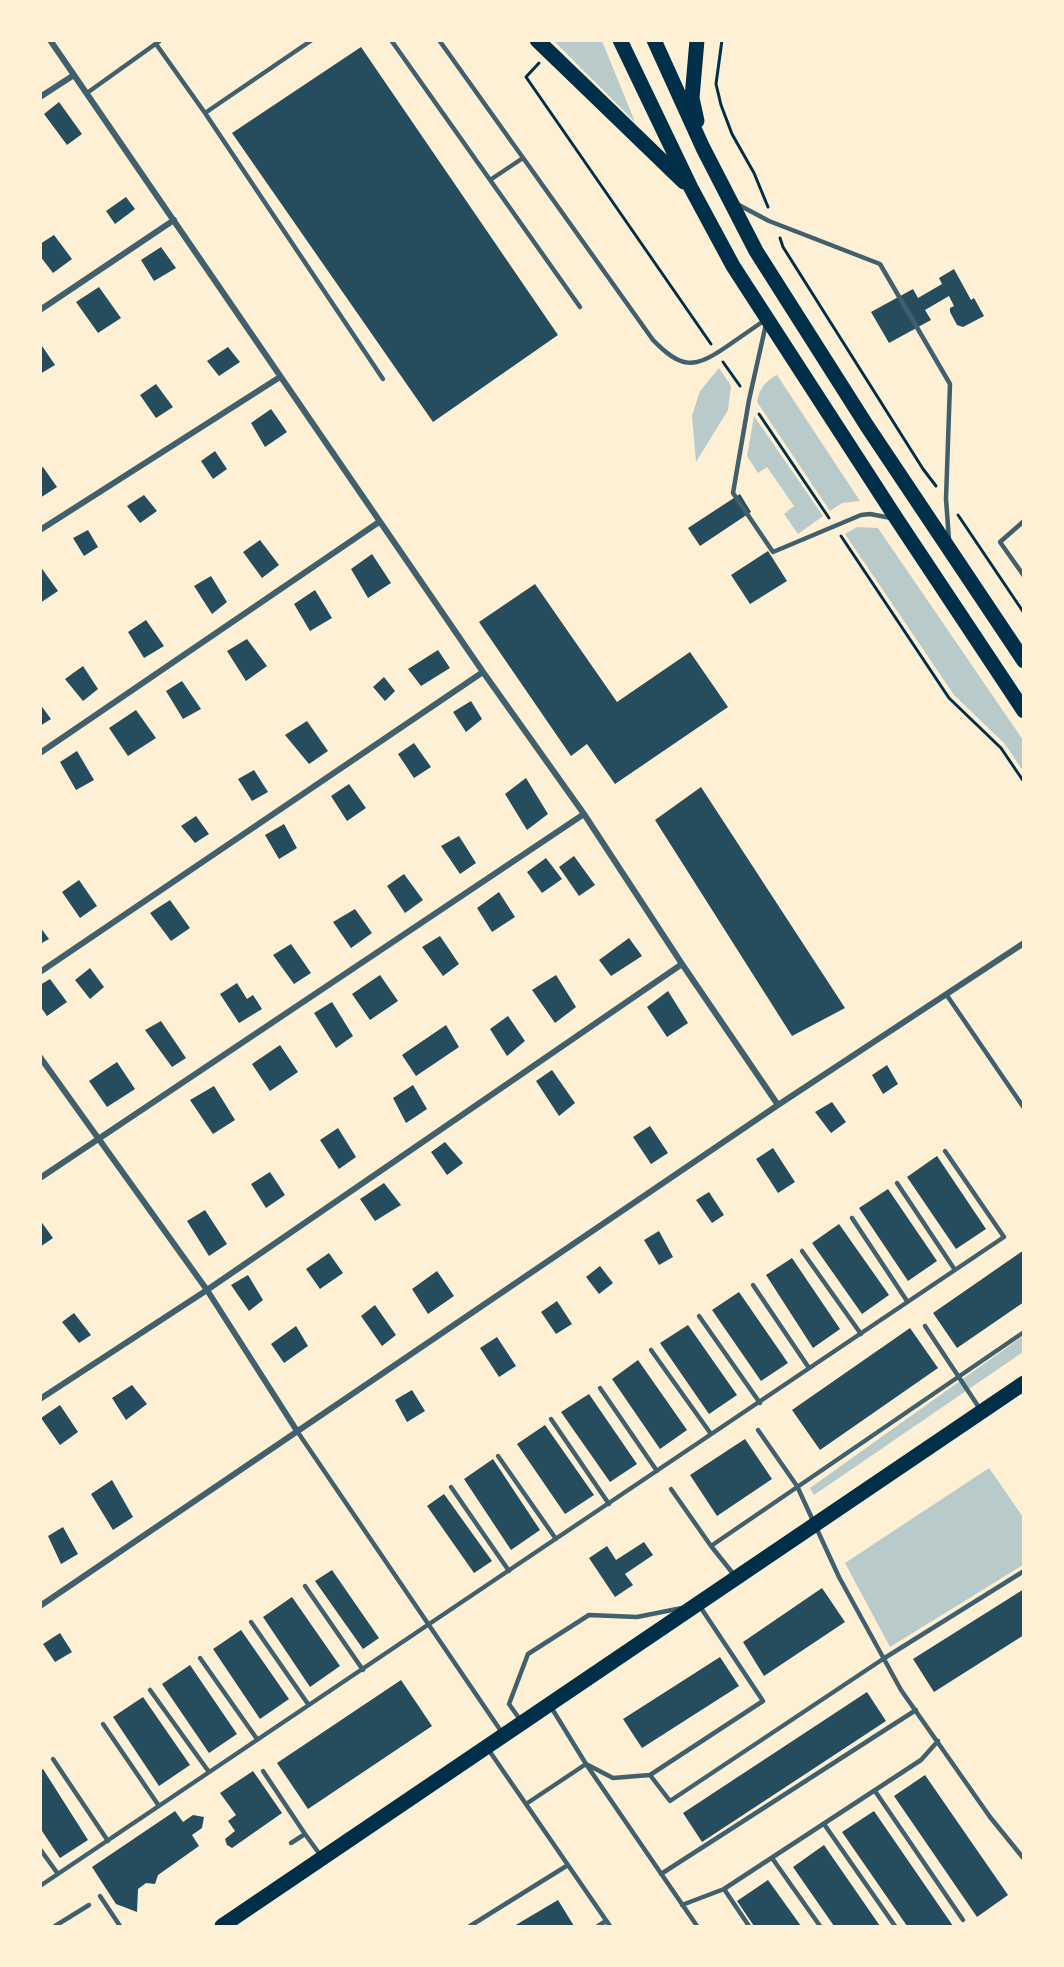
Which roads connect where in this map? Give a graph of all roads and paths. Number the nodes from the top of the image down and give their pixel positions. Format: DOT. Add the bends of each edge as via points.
graph roads {
  1 [pos="50,40"];
  2 [pos="161,40"];
  3 [pos="312,40"];
  4 [pos="391,40"];
  5 [pos="439,40"];
  6 [pos="537,40"];
  7 [pos="620,40"];
  8 [pos="654,40"];
  9 [pos="697,40"];
  10 [pos="722,40"];
  11 [pos="156,44"];
  12 [pos="540,61"];
  13 [pos="74,75"];
  14 [pos="87,93"];
  15 [pos="40,97"];
  16 [pos="205,113"];
  17 [pos="703,148"];
  18 [pos="523,158"];
  19 [pos="490,180"];
  20 [pos="691,188"];
  21 [pos="729,200"];
  22 [pos="174,220"];
  23 [pos="774,223"];
  24 [pos="580,308"];
  25 [pos="40,310"];
  26 [pos="767,319"];
  27 [pos="717,353"];
  28 [pos="280,377"];
  29 [pos="383,379"];
  30 [pos="749,400"];
  31 [pos="946,499"];
  32 [pos="896,519"];
  33 [pos="1023,521"];
  34 [pos="379,522"];
  35 [pos="834,525"];
  36 [pos="40,530"];
  37 [pos="950,549"];
  38 [pos="1023,576"];
  39 [pos="1023,613"];
  40 [pos="1023,661"];
  41 [pos="483,672"];
  42 [pos="1023,711"];
  43 [pos="40,753"];
  44 [pos="1023,782"];
  45 [pos="584,814"];
  46 [pos="1023,943"];
  47 [pos="682,964"];
  48 [pos="40,972"];
  49 [pos="946,994"];
  50 [pos="40,1057"];
  51 [pos="778,1105"];
  52 [pos="1023,1108"];
  53 [pos="99,1140"];
  54 [pos="945,1151"];
  55 [pos="40,1178"];
  56 [pos="897,1183"];
  57 [pos="852,1218"];
  58 [pos="802,1251"];
  59 [pos="955,1270"];
  60 [pos="753,1285"];
  61 [pos="207,1290"];
  62 [pos="908,1301"];
  63 [pos="699,1316"];
  64 [pos="925,1326"];
  65 [pos="1023,1332"];
  66 [pos="861,1334"];
  67 [pos="651,1350"];
  68 [pos="808,1368"];
  69 [pos="958,1377"];
  70 [pos="1023,1383"];
  71 [pos="600,1388"];
  72 [pos="40,1399"];
  73 [pos="760,1403"];
  74 [pos="981,1412"];
  75 [pos="551,1419"];
  76 [pos="758,1430"];
  77 [pos="297,1431"];
  78 [pos="711,1434"];
  79 [pos="498,1456"];
  80 [pos="657,1471"];
  81 [pos="797,1486"];
  82 [pos="451,1487"];
  83 [pos="671,1489"];
  84 [pos="609,1503"];
  85 [pos="816,1524"];
  86 [pos="556,1539"];
  87 [pos="711,1546"];
  88 [pos="509,1570"];
  89 [pos="1023,1571"];
  90 [pos="737,1578"];
  91 [pos="305,1586"];
  92 [pos="698,1604"];
  93 [pos="40,1606"];
  94 [pos="251,1622"];
  95 [pos="428,1625"];
  96 [pos="200,1658"];
  97 [pos="883,1659"];
  98 [pos="363,1670"];
  99 [pos="150,1690"];
  100 [pos="308,1704"];
  101 [pos="550,1705"];
  102 [pos="916,1710"];
  103 [pos="522,1723"];
  104 [pos="103,1725"];
  105 [pos="504,1735"];
  106 [pos="258,1739"];
  107 [pos="938,1741"];
  108 [pos="487,1747"];
  109 [pos="53,1759"];
  110 [pos="586,1764"];
  111 [pos="263,1771"];
  112 [pos="209,1772"];
  113 [pos="650,1775"];
  114 [pos="875,1791"];
  115 [pos="526,1804"];
  116 [pos="159,1806"];
  117 [pos="824,1824"];
  118 [pos="305,1833"];
  119 [pos="108,1840"];
  120 [pos="291,1843"];
  121 [pos="40,1849"];
  122 [pos="322,1858"];
  123 [pos="772,1858"];
  124 [pos="1023,1859"];
  125 [pos="568,1865"];
  126 [pos="58,1874"];
  127 [pos="661,1874"];
  128 [pos="40,1886"];
  129 [pos="724,1889"];
  130 [pos="100,1896"];
  131 [pos="89,1905"];
  132 [pos="682,1905"];
  133 [pos="963,1920"];
  134 [pos="608,1924"];
  135 [pos="55,1926"];
  136 [pos="120,1926"];
  137 [pos="222,1926"];
  138 [pos="470,1926"];
  139 [pos="598,1926"];
  140 [pos="697,1926"];
  141 [pos="749,1926"];
  142 [pos="820,1926"];
  143 [pos="895,1926"];
  1 -- 13 [label="street"];
  2 -- 11 [label="lane"];
  3 -- 16 [label="lane"];
  4 -- 19 [label="lane"];
  5 -- 18 [label="lane"];
  6 -- 20 [label="main road"];
  7 -- 20 [label="main road"];
  8 -- 17 [label="main road"];
  9 -- 17 [label="main road" via="692,98"];
  10 -- 23 [label="path" via="716,84 721,105"];
  11 -- 14 [label="lane"];
  11 -- 16 [label="lane"];
  12 -- 27 [label="path" via="526,77"];
  13 -- 14 [label="street"];
  13 -- 15 [label="street"];
  14 -- 22 [label="street"];
  16 -- 29 [label="lane"];
  17 -- 21 [label="main road"];
  18 -- 19 [label="lane"];
  18 -- 27 [label="lane" via="653,340 680,361 695,364"];
  19 -- 24 [label="lane"];
  20 -- 26 [label="main road"];
  21 -- 23 [label="lane"];
  21 -- 37 [label="main road" via="799,321"];
  22 -- 25 [label="street"];
  22 -- 28 [label="street"];
  23 -- 31 [label="path" via="783,247 923,469"];
  23 -- 31 [label="lane" via="880,264 950,384"];
  26 -- 27 [label="lane"];
  26 -- 30 [label="lane"];
  26 -- 32 [label="main road"];
  27 -- 30 [label="path"];
  28 -- 34 [label="street"];
  28 -- 36 [label="street"];
  30 -- 35 [label="path"];
  30 -- 35 [label="lane" via="733,493 773,552"];
  31 -- 37 [label="lane"];
  31 -- 39 [label="path"];
  32 -- 35 [label="lane" via="861,514"];
  32 -- 42 [label="main road"];
  33 -- 38 [label="lane" via="1000,542"];
  34 -- 41 [label="street"];
  34 -- 43 [label="street"];
  35 -- 44 [label="path" via="949,698 1001,748"];
  37 -- 40 [label="main road"];
  41 -- 45 [label="street"];
  41 -- 48 [label="street"];
  45 -- 47 [label="street"];
  45 -- 53 [label="street"];
  46 -- 49 [label="street"];
  47 -- 51 [label="street"];
  47 -- 61 [label="street"];
  49 -- 51 [label="street"];
  49 -- 52 [label="lane"];
  50 -- 53 [label="street"];
  51 -- 77 [label="street"];
  53 -- 55 [label="street"];
  53 -- 61 [label="street"];
  54 -- 59 [label="lane" via="1004,1237"];
  56 -- 59 [label="lane"];
  57 -- 62 [label="lane"];
  58 -- 66 [label="lane"];
  59 -- 62 [label="lane"];
  60 -- 68 [label="lane"];
  61 -- 72 [label="street"];
  61 -- 77 [label="street"];
  62 -- 66 [label="lane"];
  63 -- 73 [label="lane"];
  64 -- 69 [label="lane"];
  65 -- 69 [label="lane"];
  66 -- 68 [label="lane"];
  67 -- 78 [label="lane"];
  68 -- 73 [label="lane"];
  69 -- 74 [label="lane"];
  69 -- 81 [label="lane"];
  70 -- 74 [label="main road"];
  71 -- 80 [label="lane"];
  73 -- 78 [label="lane"];
  74 -- 85 [label="main road"];
  75 -- 84 [label="lane"];
  76 -- 81 [label="lane"];
  77 -- 93 [label="street"];
  77 -- 95 [label="lane"];
  78 -- 80 [label="lane"];
  79 -- 86 [label="lane"];
  80 -- 84 [label="lane"];
  81 -- 85 [label="lane"];
  81 -- 87 [label="lane"];
  82 -- 88 [label="lane"];
  83 -- 87 [label="lane"];
  84 -- 86 [label="lane"];
  85 -- 90 [label="main road"];
  85 -- 97 [label="lane"];
  86 -- 88 [label="lane"];
  87 -- 90 [label="lane"];
  88 -- 95 [label="lane"];
  89 -- 97 [label="lane"];
  90 -- 92 [label="main road"];
  91 -- 98 [label="lane"];
  92 -- 101 [label="main road"];
  92 -- 103 [label="lane" via="637,1617 588,1615 528,1654 509,1704"];
  92 -- 113 [label="lane" via="763,1701"];
  94 -- 100 [label="lane"];
  95 -- 98 [label="lane"];
  95 -- 105 [label="lane"];
  96 -- 106 [label="lane"];
  97 -- 102 [label="lane"];
  97 -- 113 [label="lane" via="670,1801"];
  98 -- 100 [label="lane"];
  99 -- 112 [label="lane"];
  100 -- 106 [label="lane"];
  101 -- 103 [label="main road"];
  101 -- 110 [label="lane"];
  102 -- 107 [label="lane"];
  102 -- 127 [label="lane"];
  103 -- 105 [label="main road"];
  104 -- 116 [label="lane"];
  105 -- 108 [label="main road"];
  106 -- 112 [label="lane"];
  107 -- 114 [label="lane" via="921,1760"];
  107 -- 124 [label="lane"];
  108 -- 115 [label="lane"];
  108 -- 122 [label="main road"];
  109 -- 119 [label="lane"];
  110 -- 113 [label="lane" via="613,1778"];
  110 -- 115 [label="lane"];
  110 -- 127 [label="lane"];
  111 -- 118 [label="lane"];
  112 -- 116 [label="lane"];
  114 -- 117 [label="lane"];
  114 -- 133 [label="lane"];
  115 -- 125 [label="lane"];
  116 -- 119 [label="lane"];
  117 -- 123 [label="lane"];
  117 -- 143 [label="lane"];
  118 -- 120 [label="lane"];
  118 -- 122 [label="lane"];
  119 -- 126 [label="lane"];
  121 -- 126 [label="lane"];
  122 -- 137 [label="main road"];
  123 -- 129 [label="lane"];
  123 -- 142 [label="lane"];
  125 -- 134 [label="lane"];
  125 -- 138 [label="lane"];
  126 -- 128 [label="lane"];
  127 -- 132 [label="lane"];
  129 -- 132 [label="lane"];
  129 -- 141 [label="lane"];
  130 -- 136 [label="lane"];
  131 -- 135 [label="lane"];
  132 -- 140 [label="lane"];
  134 -- 139 [label="lane"];
}
